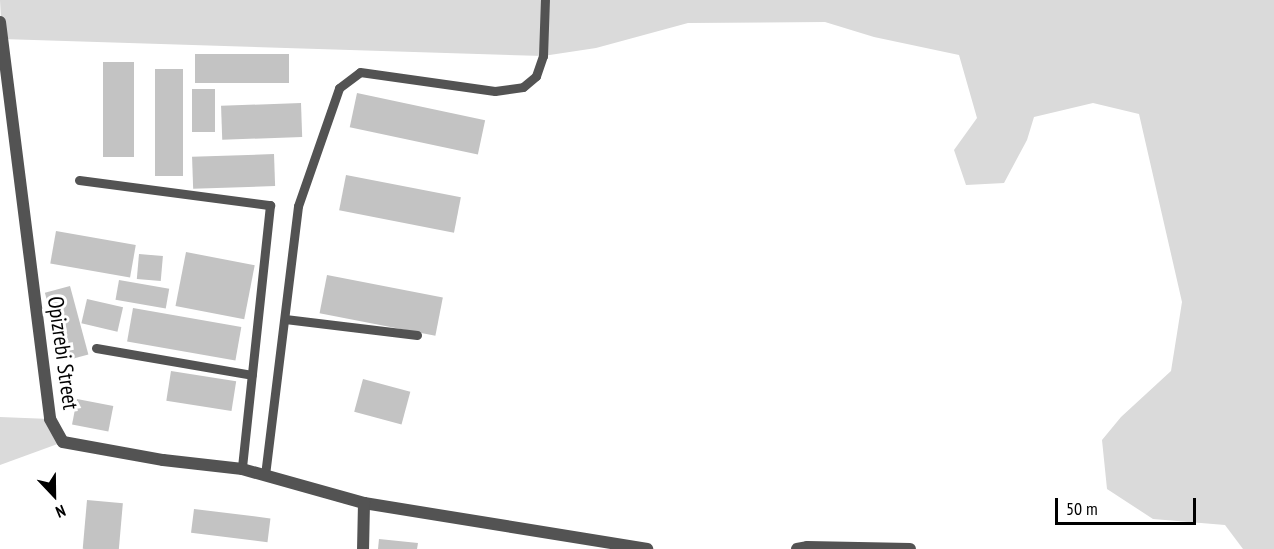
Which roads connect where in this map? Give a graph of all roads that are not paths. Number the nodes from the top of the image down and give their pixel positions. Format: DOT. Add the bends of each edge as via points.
graph roads {
  1 [pos="545,0"];
  2 [pos="0,22"];
  3 [pos="79,180"];
  4 [pos="285,319"];
  5 [pos="417,335"];
  6 [pos="96,348"];
  7 [pos="252,375"];
  8 [pos="243,469"];
  9 [pos="265,475"];
  10 [pos="364,503"];
  11 [pos="363,549"];
  12 [pos="647,549"];
  13 [pos="797,549"];
  14 [pos="910,549"];
  1 -- 4 [label="lane" via="543,56 536,76 523,87 495,91 360,72 339,88 298,206"];
  2 -- 8 [label="street, Opizrebi Street" via="50,419 63,442"];
  3 -- 7 [label="lane" via="270,205"];
  4 -- 5 [label="lane"];
  4 -- 9 [label="lane"];
  6 -- 7 [label="lane"];
  7 -- 8 [label="lane"];
  8 -- 9 [label="street, Opizrebi Street"];
  9 -- 10 [label="street, Opizrebi Street"];
  10 -- 11 [label="street"];
  10 -- 12 [label="street, Opizrebi Street"];
  13 -- 14 [label="street"];
}
